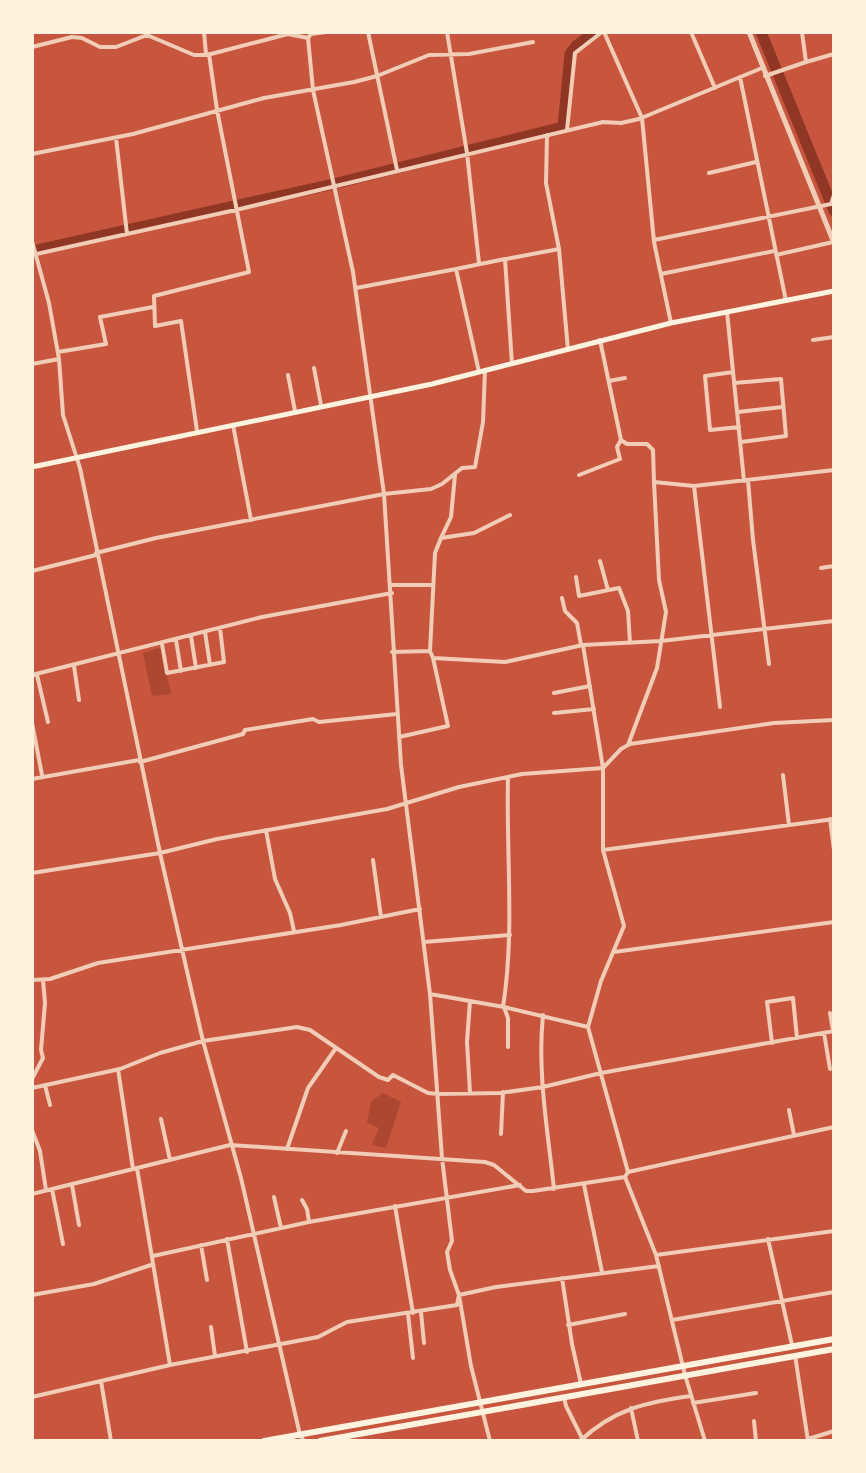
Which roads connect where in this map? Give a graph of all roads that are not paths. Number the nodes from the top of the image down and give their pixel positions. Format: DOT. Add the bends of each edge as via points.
graph roads {
  1 [pos="204,32"];
  2 [pos="326,32"];
  3 [pos="368,32"];
  4 [pos="447,32"];
  5 [pos="603,32"];
  6 [pos="691,32"];
  7 [pos="749,32"];
  8 [pos="802,32"];
  9 [pos="308,38"];
  10 [pos="533,42"];
  11 [pos="32,47"];
  12 [pos="208,54"];
  13 [pos="451,54"];
  14 [pos="834,54"];
  15 [pos="806,62"];
  16 [pos="762,68"];
  17 [pos="766,75"];
  18 [pos="377,76"];
  19 [pos="740,77"];
  20 [pos="715,88"];
  21 [pos="313,90"];
  22 [pos="217,110"];
  23 [pos="642,118"];
  24 [pos="567,130"];
  25 [pos="547,135"];
  26 [pos="116,138"];
  27 [pos="467,153"];
  28 [pos="32,154"];
  29 [pos="756,162"];
  30 [pos="397,170"];
  31 [pos="709,173"];
  32 [pos="334,185"];
  33 [pos="834,195"];
  34 [pos="820,204"];
  35 [pos="238,209"];
  36 [pos="768,217"];
  37 [pos="127,234"];
  38 [pos="654,240"];
  39 [pos="32,241"];
  40 [pos="834,243"];
  41 [pos="559,249"];
  42 [pos="775,253"];
  43 [pos="34,255"];
  44 [pos="505,259"];
  45 [pos="479,263"];
  46 [pos="456,269"];
  47 [pos="661,274"];
  48 [pos="356,288"];
  49 [pos="834,291"];
  50 [pos="786,301"];
  51 [pos="153,307"];
  52 [pos="727,312"];
  53 [pos="671,323"];
  54 [pos="834,337"];
  55 [pos="600,340"];
  56 [pos="813,340"];
  57 [pos="568,350"];
  58 [pos="32,356"];
  59 [pos="58,356"];
  60 [pos="33,364"];
  61 [pos="512,364"];
  62 [pos="314,368"];
  63 [pos="482,371"];
  64 [pos="733,372"];
  65 [pos="288,375"];
  66 [pos="625,378"];
  67 [pos="609,381"];
  68 [pos="734,383"];
  69 [pos="370,396"];
  70 [pos="321,405"];
  71 [pos="783,407"];
  72 [pos="295,411"];
  73 [pos="737,412"];
  74 [pos="232,423"];
  75 [pos="739,427"];
  76 [pos="197,431"];
  77 [pos="621,440"];
  78 [pos="740,442"];
  79 [pos="76,457"];
  80 [pos="32,467"];
  81 [pos="834,470"];
  82 [pos="456,473"];
  83 [pos="579,475"];
  84 [pos="746,480"];
  85 [pos="654,482"];
  86 [pos="694,486"];
  87 [pos="384,494"];
  88 [pos="510,515"];
  89 [pos="251,520"];
  90 [pos="441,538"];
  91 [pos="96,554"];
  92 [pos="600,561"];
  93 [pos="834,566"];
  94 [pos="821,568"];
  95 [pos="32,571"];
  96 [pos="576,577"];
  97 [pos="391,585"];
  98 [pos="433,585"];
  99 [pos="608,590"];
  100 [pos="392,593"];
  101 [pos="562,598"];
  102 [pos="834,621"];
  103 [pos="220,628"];
  104 [pos="764,630"];
  105 [pos="205,632"];
  106 [pos="191,636"];
  107 [pos="713,636"];
  108 [pos="176,640"];
  109 [pos="661,641"];
  110 [pos="630,643"];
  111 [pos="162,644"];
  112 [pos="582,645"];
  113 [pos="430,651"];
  114 [pos="392,652"];
  115 [pos="118,655"];
  116 [pos="433,658"];
  117 [pos="769,664"];
  118 [pos="210,665"];
  119 [pos="74,666"];
  120 [pos="196,668"];
  121 [pos="181,671"];
  122 [pos="35,675"];
  123 [pos="590,686"];
  124 [pos="554,693"];
  125 [pos="79,700"];
  126 [pos="720,707"];
  127 [pos="594,709"];
  128 [pos="554,713"];
  129 [pos="397,714"];
  130 [pos="834,720"];
  131 [pos="48,722"];
  132 [pos="32,723"];
  133 [pos="399,737"];
  134 [pos="628,745"];
  135 [pos="140,761"];
  136 [pos="603,768"];
  137 [pos="783,775"];
  138 [pos="42,777"];
  139 [pos="508,777"];
  140 [pos="32,779"];
  141 [pos="404,803"];
  142 [pos="832,819"];
  143 [pos="789,825"];
  144 [pos="266,830"];
  145 [pos="603,850"];
  146 [pos="834,850"];
  147 [pos="160,853"];
  148 [pos="373,860"];
  149 [pos="32,873"];
  150 [pos="420,909"];
  151 [pos="381,917"];
  152 [pos="834,922"];
  153 [pos="295,932"];
  154 [pos="510,935"];
  155 [pos="424,942"];
  156 [pos="182,951"];
  157 [pos="614,952"];
  158 [pos="32,980"];
  159 [pos="43,980"];
  160 [pos="430,994"];
  161 [pos="470,1001"];
  162 [pos="504,1007"];
  163 [pos="830,1013"];
  164 [pos="543,1015"];
  165 [pos="588,1027"];
  166 [pos="834,1031"];
  167 [pos="824,1033"];
  168 [pos="797,1038"];
  169 [pos="203,1041"];
  170 [pos="772,1043"];
  171 [pos="508,1047"];
  172 [pos="336,1048"];
  173 [pos="118,1069"];
  174 [pos="830,1069"];
  175 [pos="601,1073"];
  176 [pos="32,1079"];
  177 [pos="45,1085"];
  178 [pos="543,1087"];
  179 [pos="32,1088"];
  180 [pos="503,1092"];
  181 [pos="470,1093"];
  182 [pos="438,1094"];
  183 [pos="50,1105"];
  184 [pos="789,1110"];
  185 [pos="161,1119"];
  186 [pos="834,1127"];
  187 [pos="32,1130"];
  188 [pos="346,1131"];
  189 [pos="501,1134"];
  190 [pos="794,1135"];
  191 [pos="230,1145"];
  192 [pos="287,1149"];
  193 [pos="337,1153"];
  194 [pos="442,1158"];
  195 [pos="170,1160"];
  196 [pos="135,1169"];
  197 [pos="627,1175"];
  198 [pos="72,1185"];
  199 [pos="520,1185"];
  200 [pos="584,1185"];
  201 [pos="554,1189"];
  202 [pos="49,1190"];
  203 [pos="32,1194"];
  204 [pos="274,1197"];
  205 [pos="446,1198"];
  206 [pos="302,1200"];
  207 [pos="395,1206"];
  208 [pos="309,1222"];
  209 [pos="79,1225"];
  210 [pos="281,1228"];
  211 [pos="834,1231"];
  212 [pos="252,1233"];
  213 [pos="227,1239"];
  214 [pos="768,1239"];
  215 [pos="63,1244"];
  216 [pos="201,1245"];
  217 [pos="656,1255"];
  218 [pos="153,1256"];
  219 [pos="151,1265"];
  220 [pos="659,1266"];
  221 [pos="602,1273"];
  222 [pos="562,1278"];
  223 [pos="207,1280"];
  224 [pos="834,1292"];
  225 [pos="32,1295"];
  226 [pos="459,1295"];
  227 [pos="782,1301"];
  228 [pos="421,1312"];
  229 [pos="410,1314"];
  230 [pos="625,1314"];
  231 [pos="672,1320"];
  232 [pos="568,1325"];
  233 [pos="211,1327"];
  234 [pos="834,1339"];
  235 [pos="424,1343"];
  236 [pos="278,1346"];
  237 [pos="792,1346"];
  238 [pos="834,1349"];
  239 [pos="247,1352"];
  240 [pos="795,1355"];
  241 [pos="215,1357"];
  242 [pos="413,1358"];
  243 [pos="170,1365"];
  244 [pos="683,1366"];
  245 [pos="685,1375"];
  246 [pos="101,1381"];
  247 [pos="581,1384"];
  248 [pos="756,1393"];
  249 [pos="691,1396"];
  250 [pos="32,1397"];
  251 [pos="564,1397"];
  252 [pos="481,1402"];
  253 [pos="693,1403"];
  254 [pos="630,1408"];
  255 [pos="483,1411"];
  256 [pos="754,1421"];
  257 [pos="834,1431"];
  258 [pos="302,1438"];
  259 [pos="582,1440"];
  260 [pos="808,1440"];
  261 [pos="111,1441"];
  262 [pos="264,1441"];
  263 [pos="320,1441"];
  264 [pos="490,1441"];
  265 [pos="638,1441"];
  266 [pos="705,1441"];
  267 [pos="756,1441"];
  1 -- 12 [label="street"];
  2 -- 9 [label="street"];
  3 -- 18 [label="street"];
  4 -- 13 [label="street"];
  5 -- 23 [label="street"];
  5 -- 24 [label="street" via="575,53"];
  6 -- 20 [label="street"];
  7 -- 16 [label="street"];
  8 -- 15 [label="street"];
  9 -- 12 [label="street" via="288,34"];
  9 -- 21 [label="street"];
  10 -- 13 [label="street"];
  11 -- 12 [label="street" via="72,37 116,47 147,35 194,55"];
  12 -- 22 [label="street"];
  13 -- 18 [label="street" via="429,55"];
  13 -- 27 [label="street"];
  14 -- 15 [label="street"];
  15 -- 17 [label="street"];
  16 -- 17 [label="street"];
  16 -- 19 [label="street"];
  17 -- 34 [label="street"];
  18 -- 21 [label="street"];
  18 -- 30 [label="street"];
  19 -- 20 [label="street"];
  19 -- 29 [label="street"];
  20 -- 23 [label="street"];
  21 -- 22 [label="street"];
  21 -- 32 [label="street"];
  22 -- 26 [label="street"];
  22 -- 35 [label="street"];
  23 -- 24 [label="street"];
  23 -- 38 [label="street"];
  24 -- 25 [label="street"];
  25 -- 27 [label="street"];
  25 -- 41 [label="street" via="546,183"];
  26 -- 28 [label="street"];
  26 -- 37 [label="street"];
  27 -- 30 [label="street"];
  27 -- 45 [label="street"];
  29 -- 31 [label="street"];
  29 -- 36 [label="street"];
  30 -- 32 [label="street"];
  32 -- 35 [label="street"];
  32 -- 48 [label="street"];
  33 -- 34 [label="street" via="831,204"];
  34 -- 36 [label="street"];
  34 -- 40 [label="street"];
  35 -- 37 [label="street"];
  35 -- 51 [label="street" via="249,272 154,296"];
  36 -- 38 [label="street"];
  36 -- 42 [label="street"];
  37 -- 43 [label="street"];
  38 -- 47 [label="street"];
  39 -- 43 [label="street"];
  40 -- 42 [label="street"];
  41 -- 44 [label="street"];
  41 -- 57 [label="street"];
  42 -- 47 [label="street"];
  42 -- 50 [label="street"];
  43 -- 59 [label="street"];
  44 -- 45 [label="street"];
  44 -- 61 [label="street"];
  45 -- 46 [label="street"];
  46 -- 48 [label="street"];
  46 -- 63 [label="street"];
  47 -- 53 [label="street"];
  48 -- 69 [label="street"];
  49 -- 50 [label="main road"];
  50 -- 52 [label="main road"];
  51 -- 59 [label="street" via="100,317 106,344"];
  51 -- 76 [label="street" via="155,326 181,321"];
  52 -- 53 [label="main road"];
  52 -- 64 [label="street"];
  53 -- 55 [label="main road"];
  54 -- 56 [label="street"];
  55 -- 57 [label="main road"];
  55 -- 67 [label="street"];
  57 -- 61 [label="main road"];
  58 -- 60 [label="street"];
  59 -- 60 [label="street"];
  59 -- 79 [label="street" via="63,415"];
  61 -- 63 [label="main road"];
  62 -- 70 [label="street"];
  63 -- 69 [label="main road"];
  63 -- 82 [label="street" via="483,422 475,467"];
  64 -- 68 [label="street"];
  64 -- 75 [label="street" via="705,376 710,430"];
  65 -- 72 [label="street"];
  66 -- 67 [label="street"];
  67 -- 77 [label="street"];
  68 -- 71 [label="street" via="780,378"];
  68 -- 73 [label="street"];
  69 -- 70 [label="main road"];
  69 -- 87 [label="street"];
  70 -- 72 [label="main road"];
  71 -- 73 [label="street"];
  71 -- 78 [label="street" via="786,436"];
  72 -- 74 [label="main road"];
  73 -- 75 [label="street"];
  74 -- 76 [label="main road"];
  74 -- 89 [label="street"];
  75 -- 78 [label="street"];
  76 -- 79 [label="main road"];
  77 -- 83 [label="street" via="620,459"];
  77 -- 85 [label="street" via="653,450"];
  78 -- 84 [label="street"];
  79 -- 80 [label="main road"];
  79 -- 91 [label="street"];
  81 -- 84 [label="street"];
  82 -- 87 [label="street" via="431,489"];
  82 -- 90 [label="street" via="451,517"];
  84 -- 86 [label="street"];
  84 -- 104 [label="street"];
  85 -- 86 [label="street"];
  85 -- 109 [label="street" via="659,580 666,612"];
  86 -- 107 [label="street"];
  87 -- 89 [label="street"];
  87 -- 97 [label="street"];
  88 -- 90 [label="street" via="474,533"];
  89 -- 91 [label="street"];
  90 -- 98 [label="street"];
  91 -- 95 [label="street"];
  91 -- 115 [label="street"];
  92 -- 99 [label="street"];
  93 -- 94 [label="street"];
  96 -- 99 [label="street" via="579,596"];
  97 -- 98 [label="street"];
  97 -- 100 [label="street"];
  98 -- 113 [label="street"];
  99 -- 110 [label="street" via="619,588 625,598"];
  100 -- 103 [label="street"];
  100 -- 114 [label="street"];
  101 -- 112 [label="street" via="565,611 577,623"];
  102 -- 104 [label="street"];
  103 -- 105 [label="street"];
  103 -- 118 [label="street" via="224,662"];
  104 -- 107 [label="street"];
  104 -- 117 [label="street"];
  105 -- 106 [label="street"];
  105 -- 118 [label="street"];
  106 -- 108 [label="street"];
  106 -- 120 [label="street"];
  107 -- 109 [label="street"];
  107 -- 126 [label="street"];
  108 -- 111 [label="street"];
  108 -- 121 [label="street"];
  109 -- 110 [label="street"];
  109 -- 134 [label="street" via="657,668"];
  110 -- 112 [label="street"];
  111 -- 115 [label="street"];
  111 -- 121 [label="street" via="167,673"];
  112 -- 116 [label="street" via="505,662"];
  112 -- 123 [label="street"];
  113 -- 114 [label="street"];
  113 -- 116 [label="street"];
  114 -- 129 [label="street"];
  115 -- 119 [label="street"];
  115 -- 135 [label="street"];
  116 -- 133 [label="street" via="448,726"];
  118 -- 120 [label="street"];
  119 -- 122 [label="street"];
  119 -- 125 [label="street"];
  120 -- 121 [label="street"];
  122 -- 131 [label="street"];
  123 -- 124 [label="street"];
  123 -- 127 [label="street"];
  127 -- 128 [label="street"];
  127 -- 136 [label="street"];
  129 -- 133 [label="street"];
  129 -- 135 [label="street" via="245,730"];
  130 -- 134 [label="street" via="774,723"];
  132 -- 138 [label="street"];
  133 -- 141 [label="street"];
  134 -- 136 [label="street"];
  135 -- 138 [label="street"];
  135 -- 147 [label="street"];
  136 -- 139 [label="street"];
  136 -- 145 [label="street"];
  137 -- 143 [label="street"];
  138 -- 140 [label="street"];
  139 -- 141 [label="street"];
  139 -- 154 [label="street"];
  141 -- 144 [label="street"];
  141 -- 150 [label="street"];
  142 -- 143 [label="street"];
  142 -- 146 [label="street"];
  143 -- 145 [label="street"];
  144 -- 147 [label="street"];
  144 -- 153 [label="street" via="275,879"];
  145 -- 157 [label="street" via="624,926"];
  147 -- 149 [label="street"];
  147 -- 156 [label="street"];
  148 -- 151 [label="street"];
  150 -- 151 [label="street"];
  150 -- 155 [label="street"];
  151 -- 153 [label="street"];
  152 -- 157 [label="street"];
  153 -- 156 [label="street"];
  154 -- 155 [label="street"];
  154 -- 162 [label="street"];
  155 -- 160 [label="street"];
  156 -- 159 [label="street" via="98,963"];
  156 -- 169 [label="street"];
  157 -- 165 [label="street"];
  158 -- 159 [label="street"];
  159 -- 176 [label="street" via="43,1058"];
  160 -- 161 [label="street"];
  160 -- 182 [label="street"];
  161 -- 162 [label="street"];
  161 -- 181 [label="street"];
  162 -- 164 [label="street"];
  162 -- 171 [label="street"];
  163 -- 166 [label="street"];
  164 -- 165 [label="street"];
  164 -- 178 [label="street"];
  165 -- 175 [label="street"];
  166 -- 167 [label="street"];
  167 -- 168 [label="street"];
  167 -- 174 [label="street"];
  168 -- 170 [label="street"];
  168 -- 170 [label="street" via="793,998 767,1002"];
  169 -- 172 [label="street" via="297,1027"];
  169 -- 173 [label="street"];
  169 -- 191 [label="street"];
  170 -- 175 [label="street"];
  172 -- 182 [label="street" via="379,1077 388,1080 393,1075"];
  172 -- 192 [label="street" via="308,1088"];
  173 -- 177 [label="street"];
  173 -- 196 [label="street"];
  175 -- 178 [label="street"];
  175 -- 197 [label="street"];
  177 -- 179 [label="street"];
  177 -- 183 [label="street"];
  178 -- 180 [label="street"];
  178 -- 201 [label="street"];
  180 -- 181 [label="street"];
  180 -- 189 [label="street"];
  181 -- 182 [label="street"];
  182 -- 194 [label="street"];
  184 -- 190 [label="street"];
  185 -- 195 [label="street"];
  186 -- 190 [label="street"];
  187 -- 202 [label="street"];
  188 -- 193 [label="street"];
  190 -- 197 [label="street"];
  191 -- 192 [label="street"];
  191 -- 195 [label="street"];
  191 -- 212 [label="street"];
  192 -- 193 [label="street"];
  193 -- 194 [label="street"];
  194 -- 199 [label="street" via="485,1162"];
  194 -- 205 [label="street"];
  195 -- 196 [label="street"];
  196 -- 198 [label="street"];
  196 -- 218 [label="street"];
  197 -- 200 [label="street"];
  197 -- 217 [label="street"];
  198 -- 202 [label="street"];
  198 -- 209 [label="street"];
  199 -- 201 [label="street" via="526,1191"];
  199 -- 205 [label="street"];
  200 -- 201 [label="street"];
  200 -- 221 [label="street"];
  202 -- 203 [label="street"];
  202 -- 215 [label="street"];
  204 -- 210 [label="street"];
  205 -- 207 [label="street"];
  205 -- 226 [label="street" via="452,1241 448,1261"];
  206 -- 208 [label="street"];
  207 -- 208 [label="street"];
  207 -- 229 [label="street"];
  208 -- 210 [label="street"];
  210 -- 212 [label="street"];
  211 -- 214 [label="street"];
  212 -- 213 [label="street"];
  212 -- 236 [label="street"];
  213 -- 216 [label="street"];
  213 -- 239 [label="street"];
  214 -- 217 [label="street"];
  214 -- 227 [label="street"];
  216 -- 218 [label="street"];
  216 -- 223 [label="street"];
  217 -- 220 [label="street"];
  218 -- 219 [label="street"];
  219 -- 225 [label="street" via="94,1284"];
  219 -- 243 [label="street"];
  220 -- 221 [label="street"];
  220 -- 231 [label="street"];
  221 -- 222 [label="street"];
  222 -- 226 [label="street"];
  222 -- 232 [label="street"];
  224 -- 227 [label="street"];
  226 -- 228 [label="street" via="457,1305"];
  226 -- 252 [label="street"];
  227 -- 231 [label="street"];
  227 -- 237 [label="street"];
  228 -- 229 [label="street"];
  228 -- 235 [label="street"];
  229 -- 236 [label="street" via="347,1322 318,1337"];
  229 -- 242 [label="street"];
  230 -- 232 [label="street"];
  231 -- 244 [label="street"];
  232 -- 247 [label="street"];
  233 -- 241 [label="street"];
  234 -- 237 [label="highway"];
  236 -- 239 [label="street"];
  236 -- 258 [label="street"];
  237 -- 244 [label="highway"];
  238 -- 240 [label="highway"];
  239 -- 241 [label="street"];
  240 -- 245 [label="highway"];
  240 -- 260 [label="street"];
  241 -- 243 [label="street"];
  243 -- 246 [label="street"];
  244 -- 245 [label="street"];
  244 -- 247 [label="highway"];
  245 -- 249 [label="street"];
  245 -- 251 [label="highway"];
  246 -- 250 [label="street"];
  246 -- 261 [label="street"];
  247 -- 252 [label="highway"];
  248 -- 253 [label="street"];
  249 -- 253 [label="street"];
  249 -- 254 [label="street"];
  251 -- 255 [label="highway"];
  251 -- 259 [label="street"];
  252 -- 255 [label="street"];
  252 -- 258 [label="highway"];
  253 -- 266 [label="street"];
  254 -- 259 [label="street"];
  254 -- 265 [label="street"];
  255 -- 263 [label="highway"];
  255 -- 264 [label="street"];
  256 -- 267 [label="street"];
  257 -- 260 [label="street"];
  258 -- 262 [label="highway"];
}
